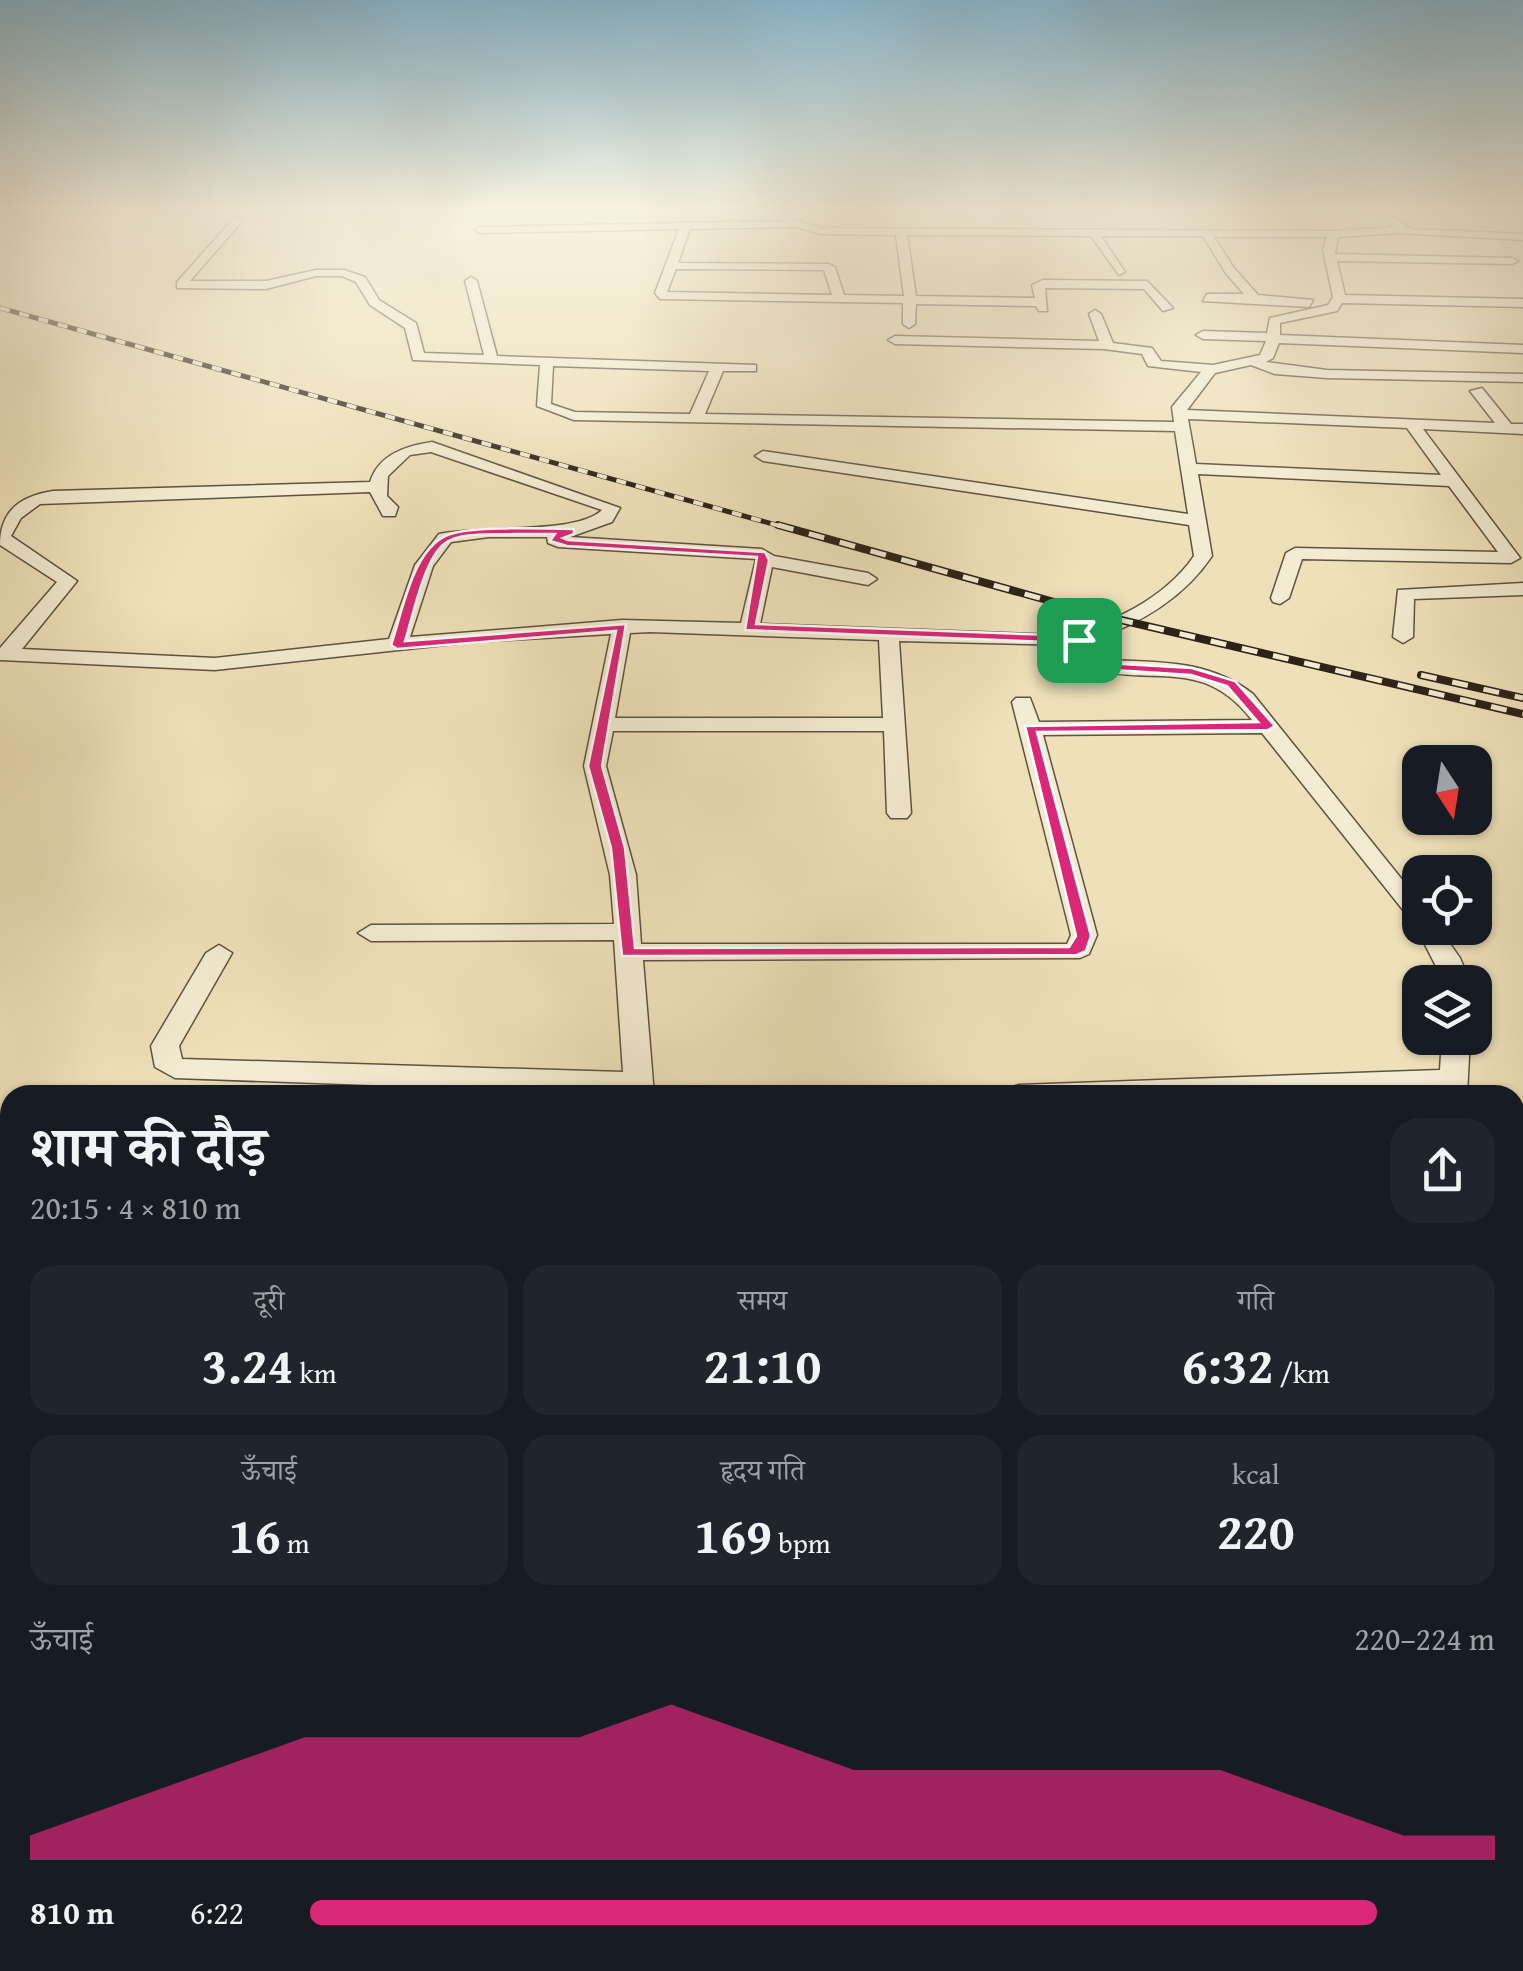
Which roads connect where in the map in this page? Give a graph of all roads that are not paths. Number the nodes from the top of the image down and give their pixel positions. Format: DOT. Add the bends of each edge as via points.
graph roads {
  1 [pos="373,301"];
  2 [pos="477,301"];
  3 [pos="910,301"];
  4 [pos="1162,301"];
  5 [pos="1316,301"];
  6 [pos="1042,302"];
  7 [pos="1337,302"];
  8 [pos="1523,303"];
  9 [pos="1167,308"];
  10 [pos="1096,314"];
  11 [pos="1045,319"];
  12 [pos="908,324"];
  13 [pos="1204,336"];
  14 [pos="1274,338"];
  15 [pos="895,340"];
  16 [pos="1105,345"];
  17 [pos="756,349"];
  18 [pos="1523,349"];
  19 [pos="491,358"];
  20 [pos="548,360"];
  21 [pos="1254,362"];
  22 [pos="717,368"];
  23 [pos="750,368"];
  24 [pos="1212,369"];
  25 [pos="1523,378"];
  26 [pos="746,384"];
  27 [pos="1477,391"];
  28 [pos="695,419"];
  29 [pos="1180,421"];
  30 [pos="1411,424"];
  31 [pos="1516,431"];
  32 [pos="763,456"];
  33 [pos="1190,469"];
  34 [pos="1455,482"];
  35 [pos="377,487"];
  36 [pos="388,512"];
  37 [pos="1199,520"];
  38 [pos="570,532"];
  39 [pos="764,560"];
  40 [pos="868,580"];
  41 [pos="1523,589"];
  42 [pos="1280,598"];
  43 [pos="622,626"];
  44 [pos="750,628"];
  45 [pos="889,633"];
  46 [pos="1403,637"];
  47 [pos="1079,640"];
  48 [pos="397,645"];
  49 [pos="4,654"];
  50 [pos="894,724"];
  51 [pos="602,725"];
  52 [pos="1268,726"];
  53 [pos="899,813"];
  54 [pos="1402,896"];
  55 [pos="370,933"];
  56 [pos="627,942"];
  57 [pos="219,953"];
  58 [pos="1455,1055"];
  59 [pos="568,1085"];
  60 [pos="638,1085"];
  61 [pos="1453,1085"];
  1 -- 19 [label="street" via="410,326 416,356"];
  2 -- 19 [label="street"];
  3 -- 6 [label="street"];
  3 -- 12 [label="street"];
  4 -- 9 [label="street"];
  5 -- 7 [label="street"];
  6 -- 11 [label="street"];
  7 -- 8 [label="street"];
  7 -- 14 [label="street" via="1324,312 1274,321"];
  10 -- 16 [label="street"];
  13 -- 14 [label="street"];
  14 -- 18 [label="street"];
  14 -- 21 [label="street" via="1266,358"];
  15 -- 16 [label="street"];
  16 -- 24 [label="street" via="1147,351 1160,365"];
  17 -- 23 [label="street"];
  19 -- 20 [label="street"];
  20 -- 22 [label="street"];
  20 -- 28 [label="street" via="549,410"];
  21 -- 24 [label="street"];
  21 -- 25 [label="street" via="1327,374"];
  22 -- 23 [label="street"];
  22 -- 28 [label="street"];
  23 -- 26 [label="street"];
  24 -- 29 [label="street" via="1181,404"];
  27 -- 31 [label="street"];
  28 -- 29 [label="street"];
  29 -- 30 [label="street"];
  29 -- 33 [label="street"];
  30 -- 31 [label="street"];
  30 -- 34 [label="street"];
  32 -- 37 [label="street"];
  33 -- 34 [label="street"];
  33 -- 37 [label="street"];
  34 -- 42 [label="street" via="1511,558 1295,553"];
  35 -- 36 [label="street"];
  35 -- 38 [label="street" via="405,451 447,450 612,508 606,518"];
  35 -- 49 [label="street" via="29,501 1,538 68,580"];
  37 -- 47 [label="street" via="1203,556 1196,570 1140,610"];
  38 -- 39 [label="street" via="554,538 756,552"];
  38 -- 48 [label="street" via="446,538 424,565"];
  39 -- 40 [label="street"];
  39 -- 44 [label="street"];
  41 -- 46 [label="street" via="1406,594"];
  43 -- 44 [label="street"];
  43 -- 48 [label="street"];
  43 -- 51 [label="street"];
  44 -- 45 [label="street"];
  45 -- 47 [label="street"];
  45 -- 50 [label="street"];
  47 -- 52 [label="street" via="1102,666 1222,679"];
  48 -- 49 [label="street" via="215,664"];
  50 -- 51 [label="street"];
  50 -- 53 [label="street"];
  51 -- 56 [label="street" via="595,766 618,848"];
  52 -- 54 [label="street"];
  52 -- 56 [label="street" via="1026,716 1084,936 1080,948"];
  55 -- 56 [label="street"];
  56 -- 60 [label="street"];
  57 -- 59 [label="street" via="165,1046 165,1060 174,1068"];
  58 -- 61 [label="street"];
}
